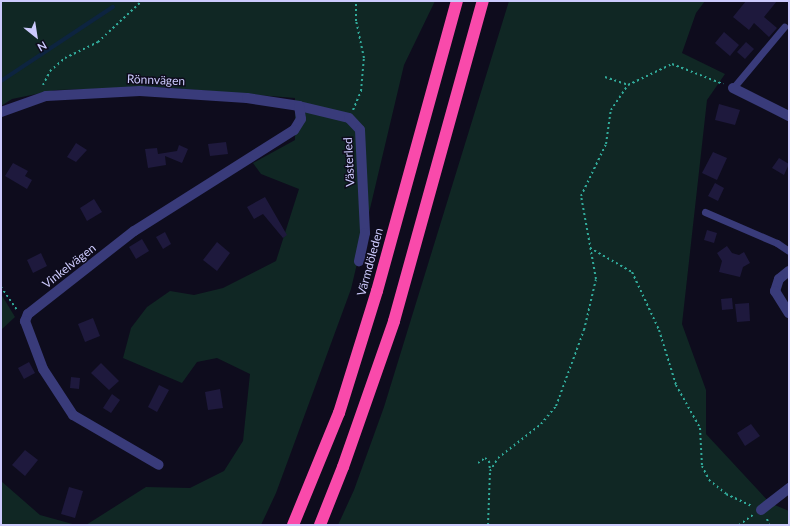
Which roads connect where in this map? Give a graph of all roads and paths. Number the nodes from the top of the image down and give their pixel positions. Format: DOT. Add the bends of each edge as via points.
graph roads {
  1 [pos="142,1"];
  2 [pos="356,1"];
  3 [pos="457,1"];
  4 [pos="483,1"];
  5 [pos="784,27"];
  6 [pos="605,77"];
  7 [pos="628,85"];
  8 [pos="734,88"];
  9 [pos="36,99"];
  10 [pos="299,106"];
  11 [pos="1,112"];
  12 [pos="789,116"];
  13 [pos="349,118"];
  14 [pos="705,212"];
  15 [pos="590,248"];
  16 [pos="789,251"];
  17 [pos="359,260"];
  18 [pos="789,271"];
  19 [pos="1,287"];
  20 [pos="789,313"];
  21 [pos="25,321"];
  22 [pos="478,463"];
  23 [pos="159,465"];
  24 [pos="490,471"];
  25 [pos="789,488"];
  26 [pos="761,510"];
  27 [pos="293,525"];
  28 [pos="320,525"];
  29 [pos="488,525"];
  30 [pos="739,525"];
  1 -- 9 [label="path" via="98,42 65,58 50,71"];
  2 -- 13 [label="path" via="356,20 364,58 361,91"];
  3 -- 27 [label="highway, Värmdöleden" via="377,291 339,413"];
  4 -- 28 [label="highway" via="394,321"];
  5 -- 8 [label="lane"];
  6 -- 7 [label="path"];
  7 -- 8 [label="path" via="672,64"];
  7 -- 15 [label="path" via="611,110 606,144 580,196"];
  8 -- 12 [label="street"];
  9 -- 10 [label="street, Rönnvägen" via="154,91 266,100"];
  9 -- 11 [label="street, Rönnvägen"];
  10 -- 13 [label="street"];
  10 -- 21 [label="street, Vinkelvägen" via="301,119 294,130 134,231 28,314"];
  13 -- 17 [label="street, Västerled" via="358,125 362,137 365,234"];
  14 -- 16 [label="lane"];
  15 -- 24 [label="path" via="596,279 584,330 556,406 541,424 498,458"];
  15 -- 26 [label="path" via="632,272 639,285 659,330 676,385 700,428 702,466 710,480 726,494"];
  18 -- 20 [label="street" via="780,279 776,291"];
  19 -- 21 [label="path"];
  21 -- 23 [label="street" via="43,368 73,415"];
  22 -- 24 [label="path" via="485,458 489,461"];
  24 -- 29 [label="path"];
  25 -- 26 [label="street"];
  26 -- 30 [label="path"];
}
